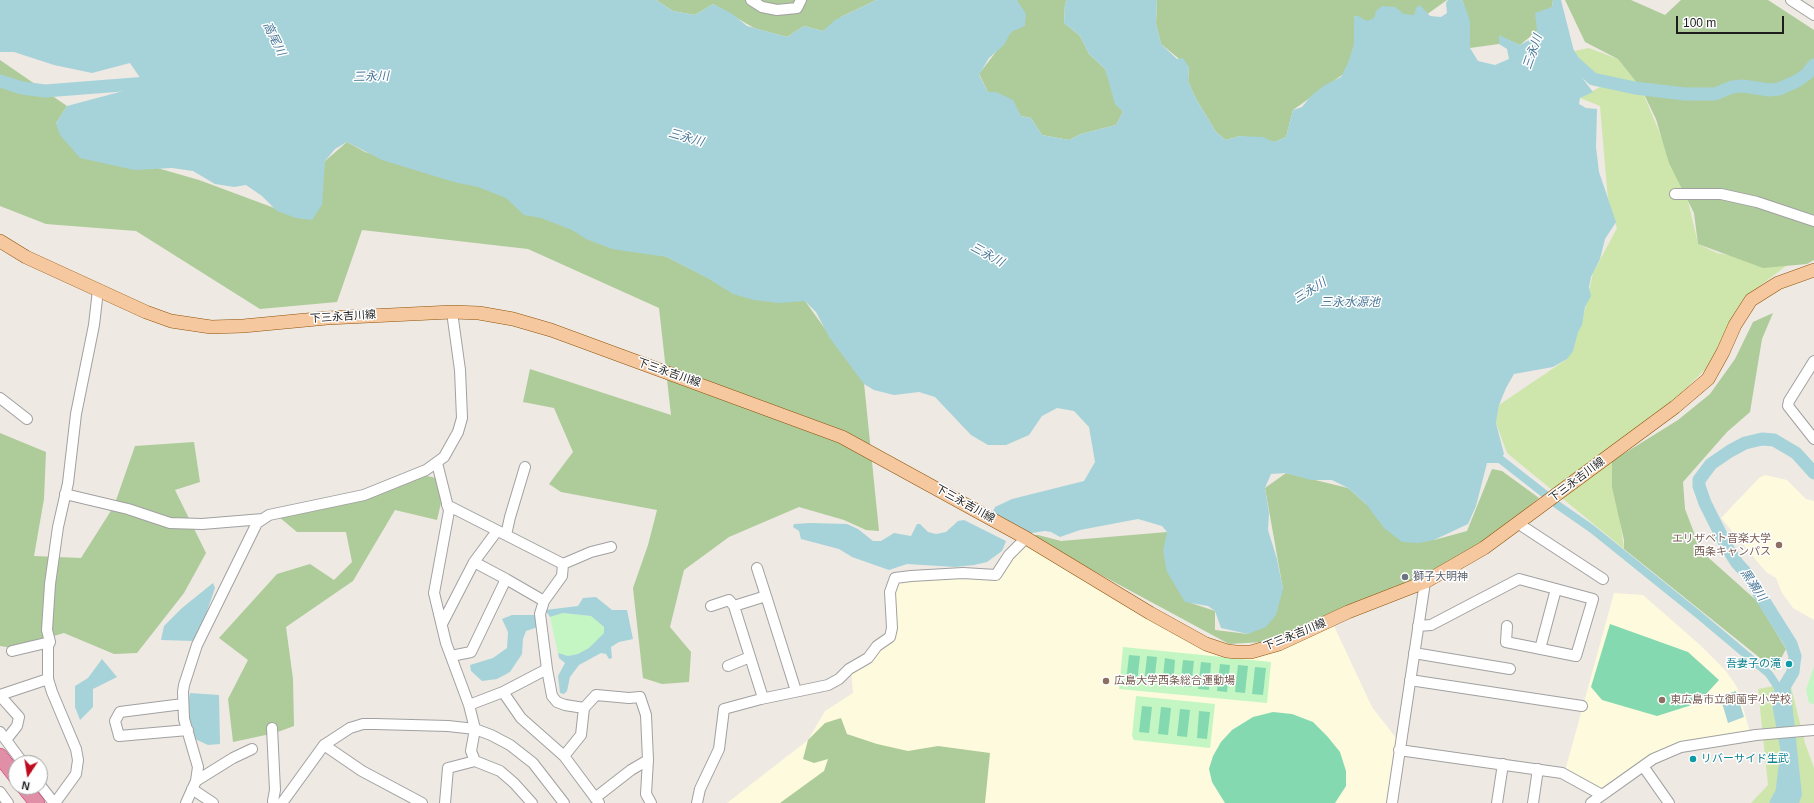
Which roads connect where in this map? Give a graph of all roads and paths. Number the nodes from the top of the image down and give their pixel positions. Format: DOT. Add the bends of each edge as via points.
graph roads {
  1 [pos="751,0"];
  2 [pos="801,0"];
  3 [pos="1791,0"];
  4 [pos="1814,15"];
  5 [pos="1675,194"];
  6 [pos="1814,221"];
  7 [pos="0,241"];
  8 [pos="1814,270"];
  9 [pos="98,290"];
  10 [pos="452,312"];
  11 [pos="1812,367"];
  12 [pos="0,398"];
  13 [pos="27,419"];
  14 [pos="1814,439"];
  15 [pos="437,463"];
  16 [pos="525,467"];
  17 [pos="65,494"];
  18 [pos="447,505"];
  19 [pos="263,518"];
  20 [pos="1518,524"];
  21 [pos="502,533"];
  22 [pos="1026,538"];
  23 [pos="611,547"];
  24 [pos="474,562"];
  25 [pos="562,564"];
  26 [pos="757,568"];
  27 [pos="506,579"];
  28 [pos="1603,579"];
  29 [pos="1424,582"];
  30 [pos="1556,589"];
  31 [pos="766,596"];
  32 [pos="544,600"];
  33 [pos="711,606"];
  34 [pos="734,606"];
  35 [pos="442,624"];
  36 [pos="1418,626"];
  37 [pos="1507,626"];
  38 [pos="50,642"];
  39 [pos="1540,649"];
  40 [pos="12,651"];
  41 [pos="1414,653"];
  42 [pos="451,656"];
  43 [pos="750,657"];
  44 [pos="728,666"];
  45 [pos="547,669"];
  46 [pos="1510,669"];
  47 [pos="48,679"];
  48 [pos="1410,680"];
  49 [pos="796,691"];
  50 [pos="503,692"];
  51 [pos="763,698"];
  52 [pos="183,704"];
  53 [pos="469,705"];
  54 [pos="1582,706"];
  55 [pos="584,708"];
  56 [pos="272,728"];
  57 [pos="475,729"];
  58 [pos="188,730"];
  59 [pos="1814,730"];
  60 [pos="3,736"];
  61 [pos="324,744"];
  62 [pos="252,749"];
  63 [pos="1399,750"];
  64 [pos="17,755"];
  65 [pos="0,756"];
  66 [pos="564,756"];
  67 [pos="648,760"];
  68 [pos="475,761"];
  69 [pos="1503,764"];
  70 [pos="8,766"];
  71 [pos="1643,766"];
  72 [pos="1538,769"];
  73 [pos="194,785"];
  74 [pos="0,792"];
  75 [pos="48,795"];
  76 [pos="1602,795"];
  77 [pos="597,801"];
  78 [pos="1664,801"];
  79 [pos="1593,802"];
  80 [pos="8,803"];
  81 [pos="55,803"];
  82 [pos="186,803"];
  83 [pos="213,803"];
  84 [pos="275,803"];
  85 [pos="282,803"];
  86 [pos="422,803"];
  87 [pos="445,803"];
  88 [pos="532,803"];
  89 [pos="564,803"];
  90 [pos="650,803"];
  91 [pos="696,803"];
  92 [pos="1392,803"];
  93 [pos="1497,803"];
  94 [pos="1534,803"];
  1 -- 2 [label="street" via="762,7 777,10 797,8"];
  3 -- 4 [label="street"];
  5 -- 6 [label="street" via="1720,194 1757,202"];
  7 -- 9 [label="main road, 下三永吉川線" via="26,257"];
  8 -- 20 [label="main road, 下三永吉川線" via="1778,283 1751,300 1735,325 1708,379 1675,407"];
  9 -- 10 [label="main road, 下三永吉川線" via="146,312 171,320 212,327 393,313"];
  9 -- 17 [label="street"];
  10 -- 15 [label="street" via="460,370 462,418 450,448"];
  10 -- 22 [label="main road, 下三永吉川線" via="479,313 514,319 551,330 842,437"];
  11 -- 14 [label="street" via="1788,406"];
  12 -- 13 [label="street"];
  15 -- 18 [label="street"];
  15 -- 19 [label="street" via="364,495"];
  16 -- 21 [label="street" via="510,517"];
  17 -- 19 [label="street" via="128,509 170,523 202,524"];
  17 -- 38 [label="street" via="50,584 47,630"];
  18 -- 21 [label="street"];
  18 -- 35 [label="street" via="449,511 434,593"];
  19 -- 52 [label="street" via="250,536 197,645 184,685"];
  20 -- 28 [label="street"];
  20 -- 29 [label="main road, 下三永吉川線" via="1484,548"];
  21 -- 24 [label="street"];
  21 -- 25 [label="street"];
  22 -- 29 [label="main road, 下三永吉川線" via="1206,644 1232,652 1252,652 1279,644 1348,612"];
  22 -- 49 [label="street" via="1009,555 996,575 963,573 895,578 890,592 890,637 876,646 868,658 849,669 839,679 828,685"];
  23 -- 25 [label="street"];
  24 -- 27 [label="street"];
  24 -- 35 [label="street"];
  25 -- 32 [label="street" via="562,576"];
  26 -- 31 [label="street"];
  27 -- 32 [label="street"];
  27 -- 42 [label="street" via="471,652"];
  29 -- 36 [label="street"];
  30 -- 36 [label="street" via="1519,579 1431,625"];
  30 -- 39 [label="street"];
  30 -- 39 [label="street" via="1593,599 1576,656"];
  31 -- 34 [label="street"];
  31 -- 49 [label="street"];
  32 -- 45 [label="street" via="540,614"];
  33 -- 34 [label="street" via="729,600"];
  34 -- 43 [label="street"];
  35 -- 42 [label="street"];
  36 -- 41 [label="street"];
  37 -- 39 [label="street" via="1506,642"];
  38 -- 40 [label="street"];
  38 -- 47 [label="street"];
  41 -- 46 [label="street"];
  41 -- 48 [label="street"];
  42 -- 53 [label="street"];
  43 -- 44 [label="street"];
  43 -- 51 [label="street"];
  45 -- 50 [label="street"];
  45 -- 55 [label="street" via="552,696 557,702"];
  47 -- 60 [label="street" via="3,694 3,699 19,717 17,726"];
  47 -- 81 [label="street" via="78,760 76,774"];
  48 -- 54 [label="street"];
  48 -- 63 [label="street"];
  49 -- 51 [label="street"];
  50 -- 53 [label="street"];
  50 -- 66 [label="street" via="521,718"];
  51 -- 91 [label="street" via="724,709 719,749"];
  52 -- 58 [label="street"];
  52 -- 58 [label="street" via="120,712 115,721 119,736"];
  53 -- 57 [label="street"];
  55 -- 66 [label="street" via="581,735"];
  55 -- 67 [label="street" via="596,695 640,697 646,715"];
  56 -- 84 [label="street"];
  57 -- 61 [label="street" via="363,724 350,728"];
  57 -- 68 [label="street" via="471,751"];
  57 -- 89 [label="street" via="510,745 532,763"];
  58 -- 73 [label="street" via="198,767"];
  59 -- 71 [label="street" via="1772,733 1681,747"];
  60 -- 64 [label="street"];
  61 -- 85 [label="street"];
  61 -- 86 [label="street" via="362,771"];
  62 -- 73 [label="street" via="233,758"];
  63 -- 69 [label="street"];
  63 -- 92 [label="street"];
  65 -- 70 [label="highway"];
  66 -- 77 [label="street"];
  67 -- 77 [label="street" via="631,770"];
  67 -- 90 [label="street" via="646,794"];
  68 -- 87 [label="street" via="448,768"];
  68 -- 88 [label="street" via="500,771"];
  69 -- 72 [label="street"];
  69 -- 93 [label="street"];
  71 -- 76 [label="street"];
  71 -- 78 [label="street"];
  72 -- 76 [label="street" via="1562,773"];
  72 -- 94 [label="street"];
  73 -- 82 [label="street"];
  73 -- 83 [label="street"];
  74 -- 80 [label="street"];
  75 -- 81 [label="street"];
  76 -- 79 [label="street"];
}
